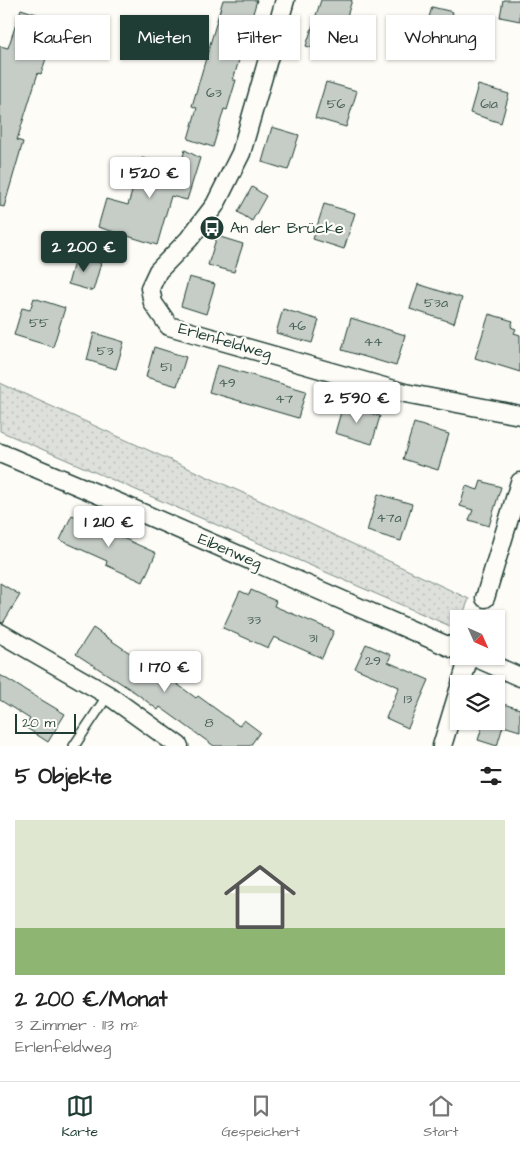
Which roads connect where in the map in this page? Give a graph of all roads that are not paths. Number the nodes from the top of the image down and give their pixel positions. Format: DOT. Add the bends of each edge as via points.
graph roads {
  1 [pos="285,0"];
  2 [pos="520,415"];
  3 [pos="0,453"];
  4 [pos="520,482"];
  5 [pos="485,598"];
  6 [pos="0,634"];
  7 [pos="450,647"];
  8 [pos="491,665"];
  9 [pos="520,677"];
  10 [pos="108,695"];
  11 [pos="450,720"];
  12 [pos="74,746"];
  13 [pos="179,746"];
  14 [pos="442,746"];
  1 -- 2 [label="street, Erlenfeldweg" via="241,152 215,205 189,239 158,271 150,288 153,303 170,326 405,393"];
  3 -- 7 [label="street, Eibenweg"];
  4 -- 5 [label="street"];
  6 -- 10 [label="street"];
  8 -- 9 [label="street"];
  10 -- 12 [label="lane"];
  10 -- 13 [label="street"];
  11 -- 14 [label="street"];
}
